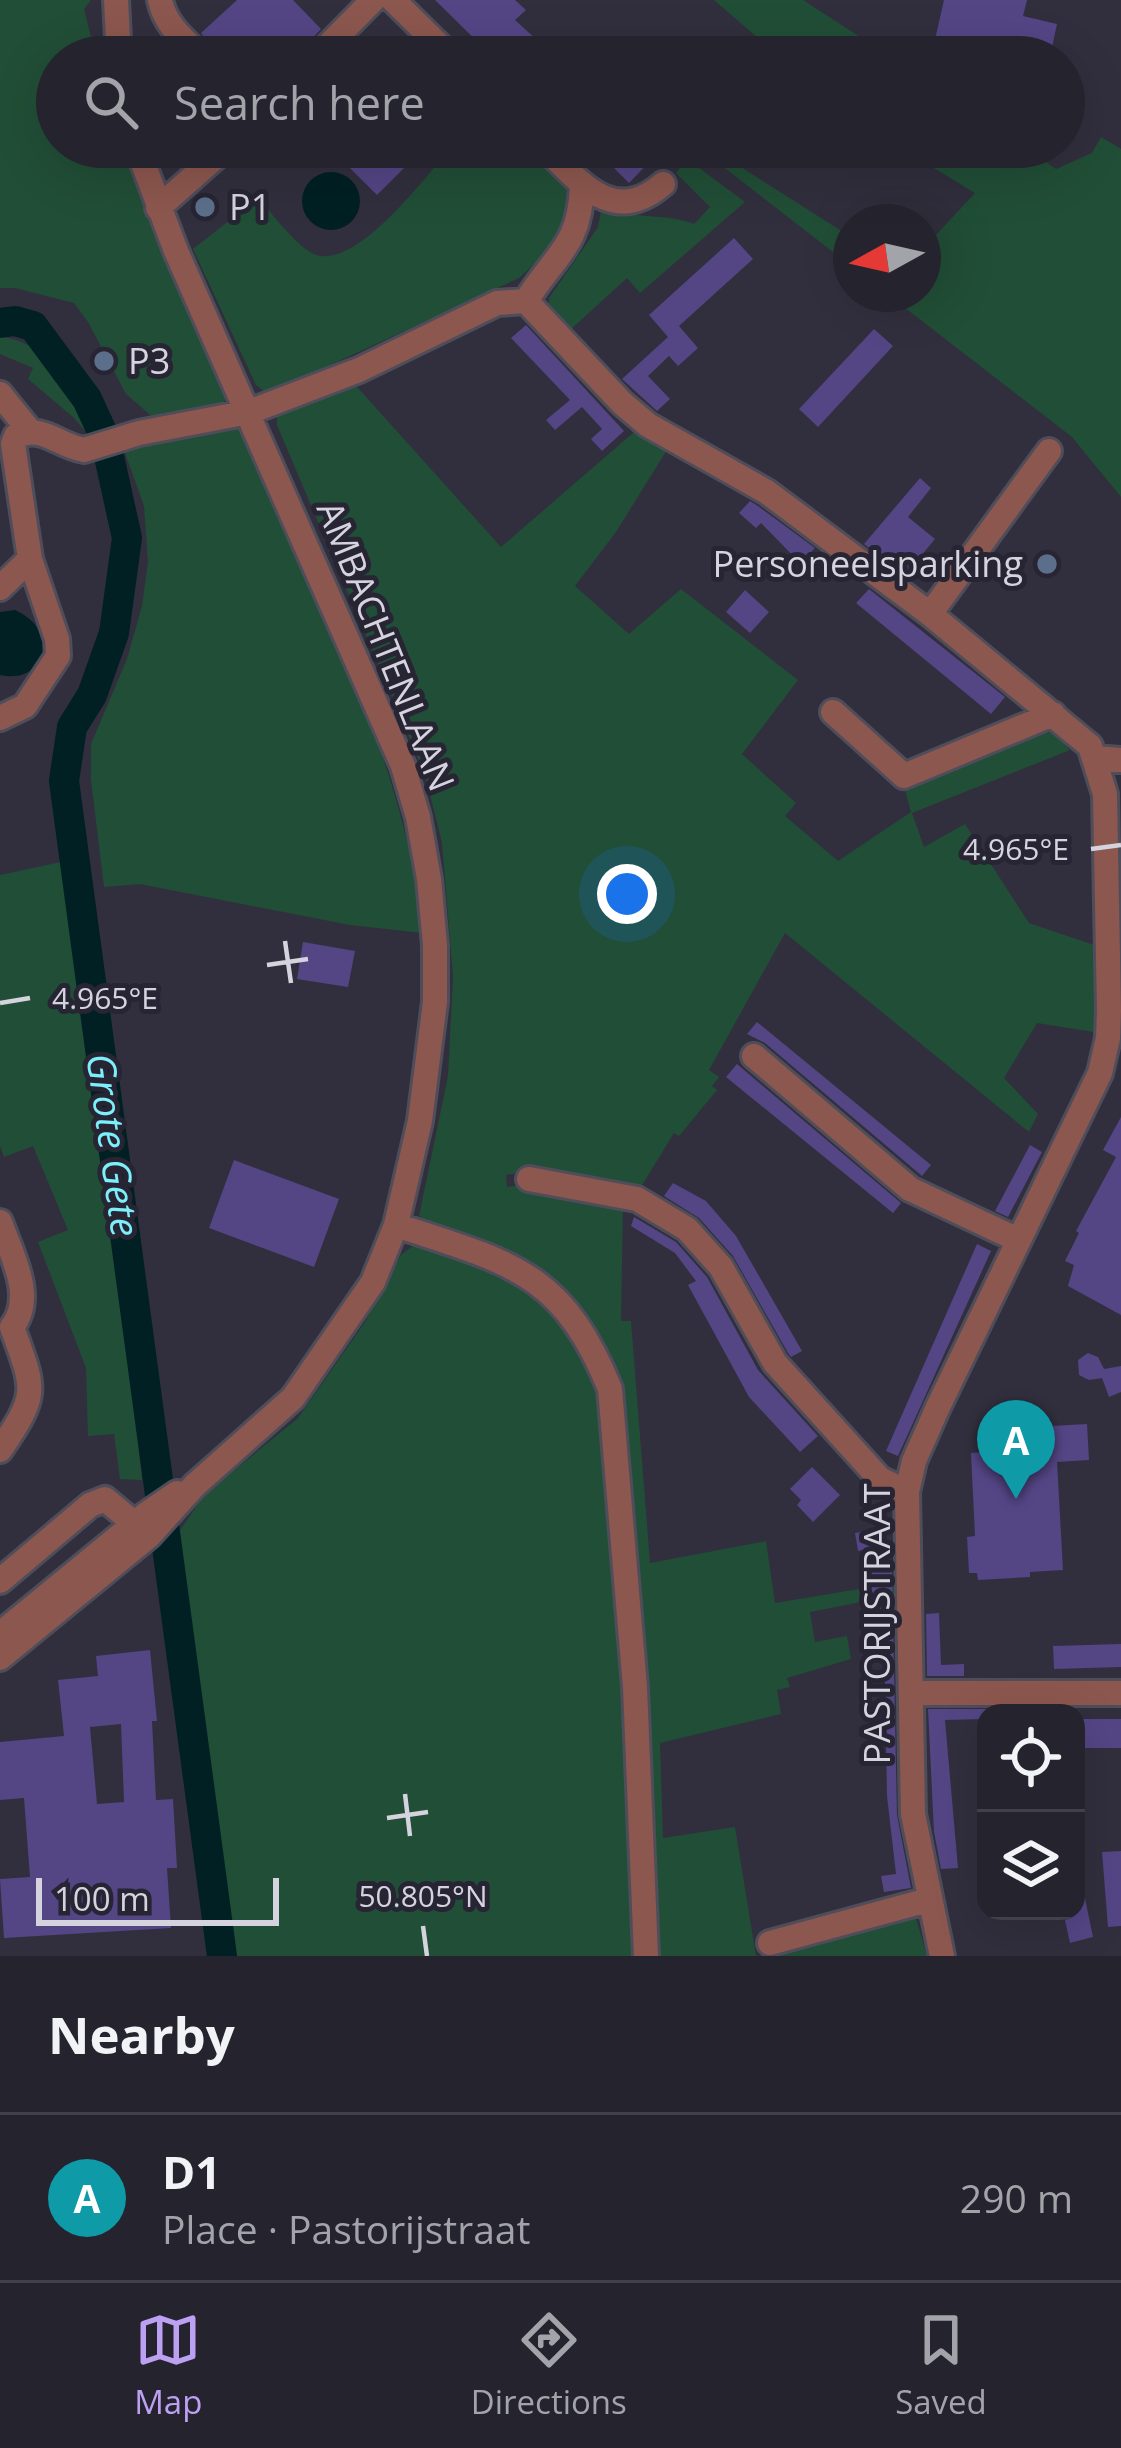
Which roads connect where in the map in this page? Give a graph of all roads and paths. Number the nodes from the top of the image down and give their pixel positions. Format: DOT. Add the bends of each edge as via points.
graph roads {
  1 [pos="116,0"];
  2 [pos="160,0"];
  3 [pos="373,0"];
  4 [pos="393,0"];
  5 [pos="118,36"];
  6 [pos="180,36"];
  7 [pos="338,36"];
  8 [pos="430,36"];
  9 [pos="144,168"];
  10 [pos="203,168"];
  11 [pos="566,168"];
  12 [pos="663,184"];
  13 [pos="583,185"];
  14 [pos="158,208"];
  15 [pos="526,301"];
  16 [pos="0,394"];
  17 [pos="249,412"];
  18 [pos="29,430"];
  19 [pos="1049,452"];
  20 [pos="30,559"];
  21 [pos="0,588"];
  22 [pos="930,614"];
  23 [pos="833,712"];
  24 [pos="1053,714"];
  25 [pos="0,718"];
  26 [pos="1109,759"];
  27 [pos="754,1055"];
  28 [pos="529,1179"];
  29 [pos="0,1222"];
  30 [pos="396,1225"];
  31 [pos="1016,1239"];
  32 [pos="0,1450"];
  33 [pos="907,1492"];
  34 [pos="143,1525"];
  35 [pos="0,1581"];
  36 [pos="0,1634"];
  37 [pos="0,1658"];
  38 [pos="911,1693"];
  39 [pos="1121,1693"];
  40 [pos="928,1900"];
  41 [pos="770,1943"];
  42 [pos="646,1956"];
  43 [pos="942,1956"];
  1 -- 5 [label="street"];
  2 -- 6 [label="street"];
  3 -- 7 [label="street"];
  4 -- 8 [label="street"];
  9 -- 14 [label="street, AMBACHTENLAAN"];
  10 -- 14 [label="street"];
  11 -- 13 [label="street"];
  12 -- 13 [label="street" via="632,203"];
  13 -- 15 [label="street" via="573,239"];
  14 -- 17 [label="street, AMBACHTENLAAN"];
  15 -- 17 [label="street" via="497,302 359,370"];
  15 -- 22 [label="street" via="648,425 767,492"];
  16 -- 18 [label="street"];
  17 -- 18 [label="street" via="80,451"];
  17 -- 30 [label="street, AMBACHTENLAAN" via="384,716 418,817 435,1002"];
  18 -- 20 [label="street" via="13,444"];
  19 -- 22 [label="street"];
  20 -- 21 [label="street"];
  20 -- 25 [label="street" via="58,656 25,706"];
  22 -- 24 [label="street"];
  23 -- 24 [label="street" via="904,776"];
  24 -- 26 [label="street"];
  26 -- 31 [label="street, PASTORIJSTRAAT" via="1108,1038 1100,1072"];
  27 -- 31 [label="street" via="910,1189"];
  28 -- 33 [label="street" via="638,1199 687,1228 721,1267 775,1363 880,1479"];
  29 -- 32 [label="street" via="23,1293 23,1314 12,1327 32,1400"];
  30 -- 34 [label="street, AMBACHTENLAAN" via="356,1312 293,1398"];
  30 -- 42 [label="street" via="520,1270 548,1290 575,1318 610,1389 635,1687"];
  31 -- 33 [label="street, PASTORIJSTRAAT"];
  33 -- 38 [label="street, PASTORIJSTRAAT"];
  34 -- 35 [label="street" via="105,1499"];
  34 -- 36 [label="street, AMBACHTENLAAN"];
  34 -- 37 [label="street, AMBACHTENLAAN"];
  38 -- 39 [label="street"];
  38 -- 40 [label="street, PASTORIJSTRAAT" via="914,1824"];
  40 -- 41 [label="street"];
  40 -- 43 [label="street, PASTORIJSTRAAT"];
}
